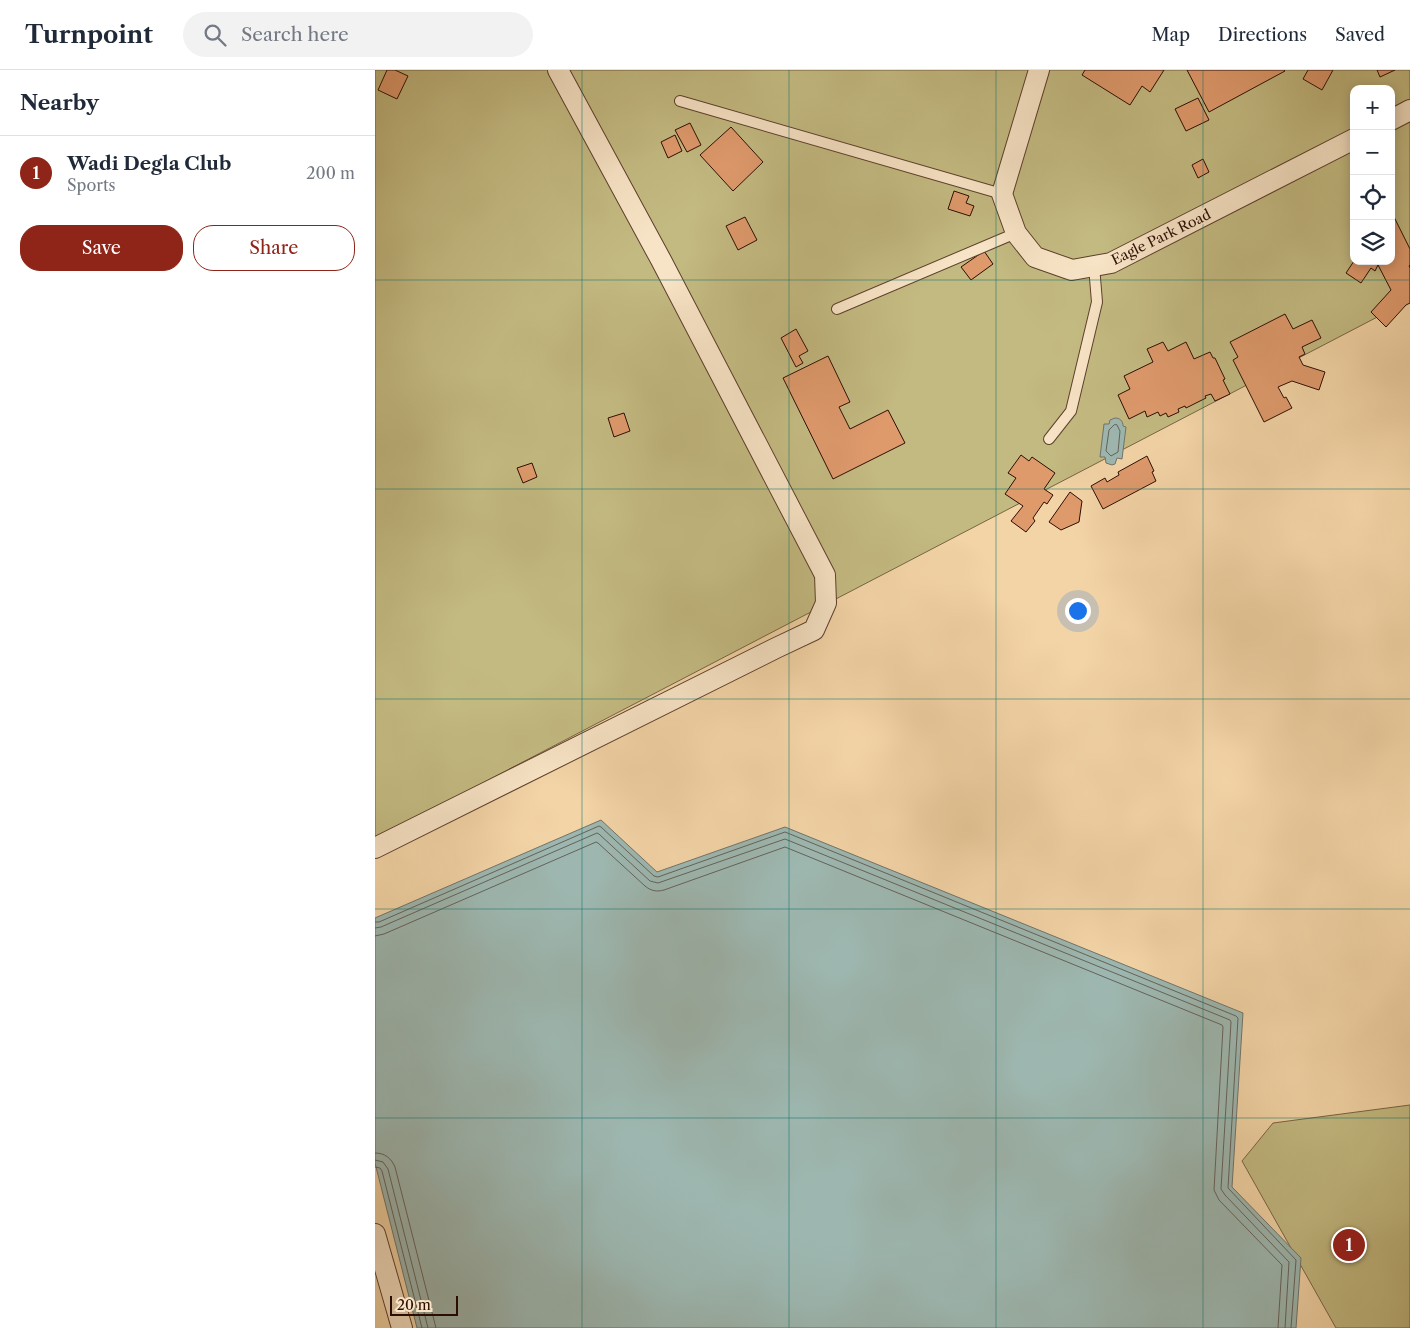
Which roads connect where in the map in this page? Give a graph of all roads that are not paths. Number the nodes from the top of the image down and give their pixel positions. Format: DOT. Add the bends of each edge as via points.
graph roads {
  1 [pos="558,70"];
  2 [pos="1039,70"];
  3 [pos="680,101"];
  4 [pos="1410,110"];
  5 [pos="1395,118"];
  6 [pos="1350,141"];
  7 [pos="1002,194"];
  8 [pos="1016,233"];
  9 [pos="1095,266"];
  10 [pos="837,309"];
  11 [pos="1049,439"];
  12 [pos="375,848"];
  13 [pos="375,1234"];
  14 [pos="402,1328"];
  1 -- 12 [label="street" via="825,575 826,603 814,630"];
  2 -- 7 [label="street"];
  3 -- 7 [label="lane"];
  4 -- 5 [label="street"];
  6 -- 9 [label="street, Eagle Park Road" via="1111,263"];
  7 -- 8 [label="street, Eagle Park Road"];
  8 -- 9 [label="street, Eagle Park Road" via="1035,257 1072,270"];
  8 -- 10 [label="lane"];
  9 -- 11 [label="lane" via="1097,302 1071,411"];
  13 -- 14 [label="street"];
}
